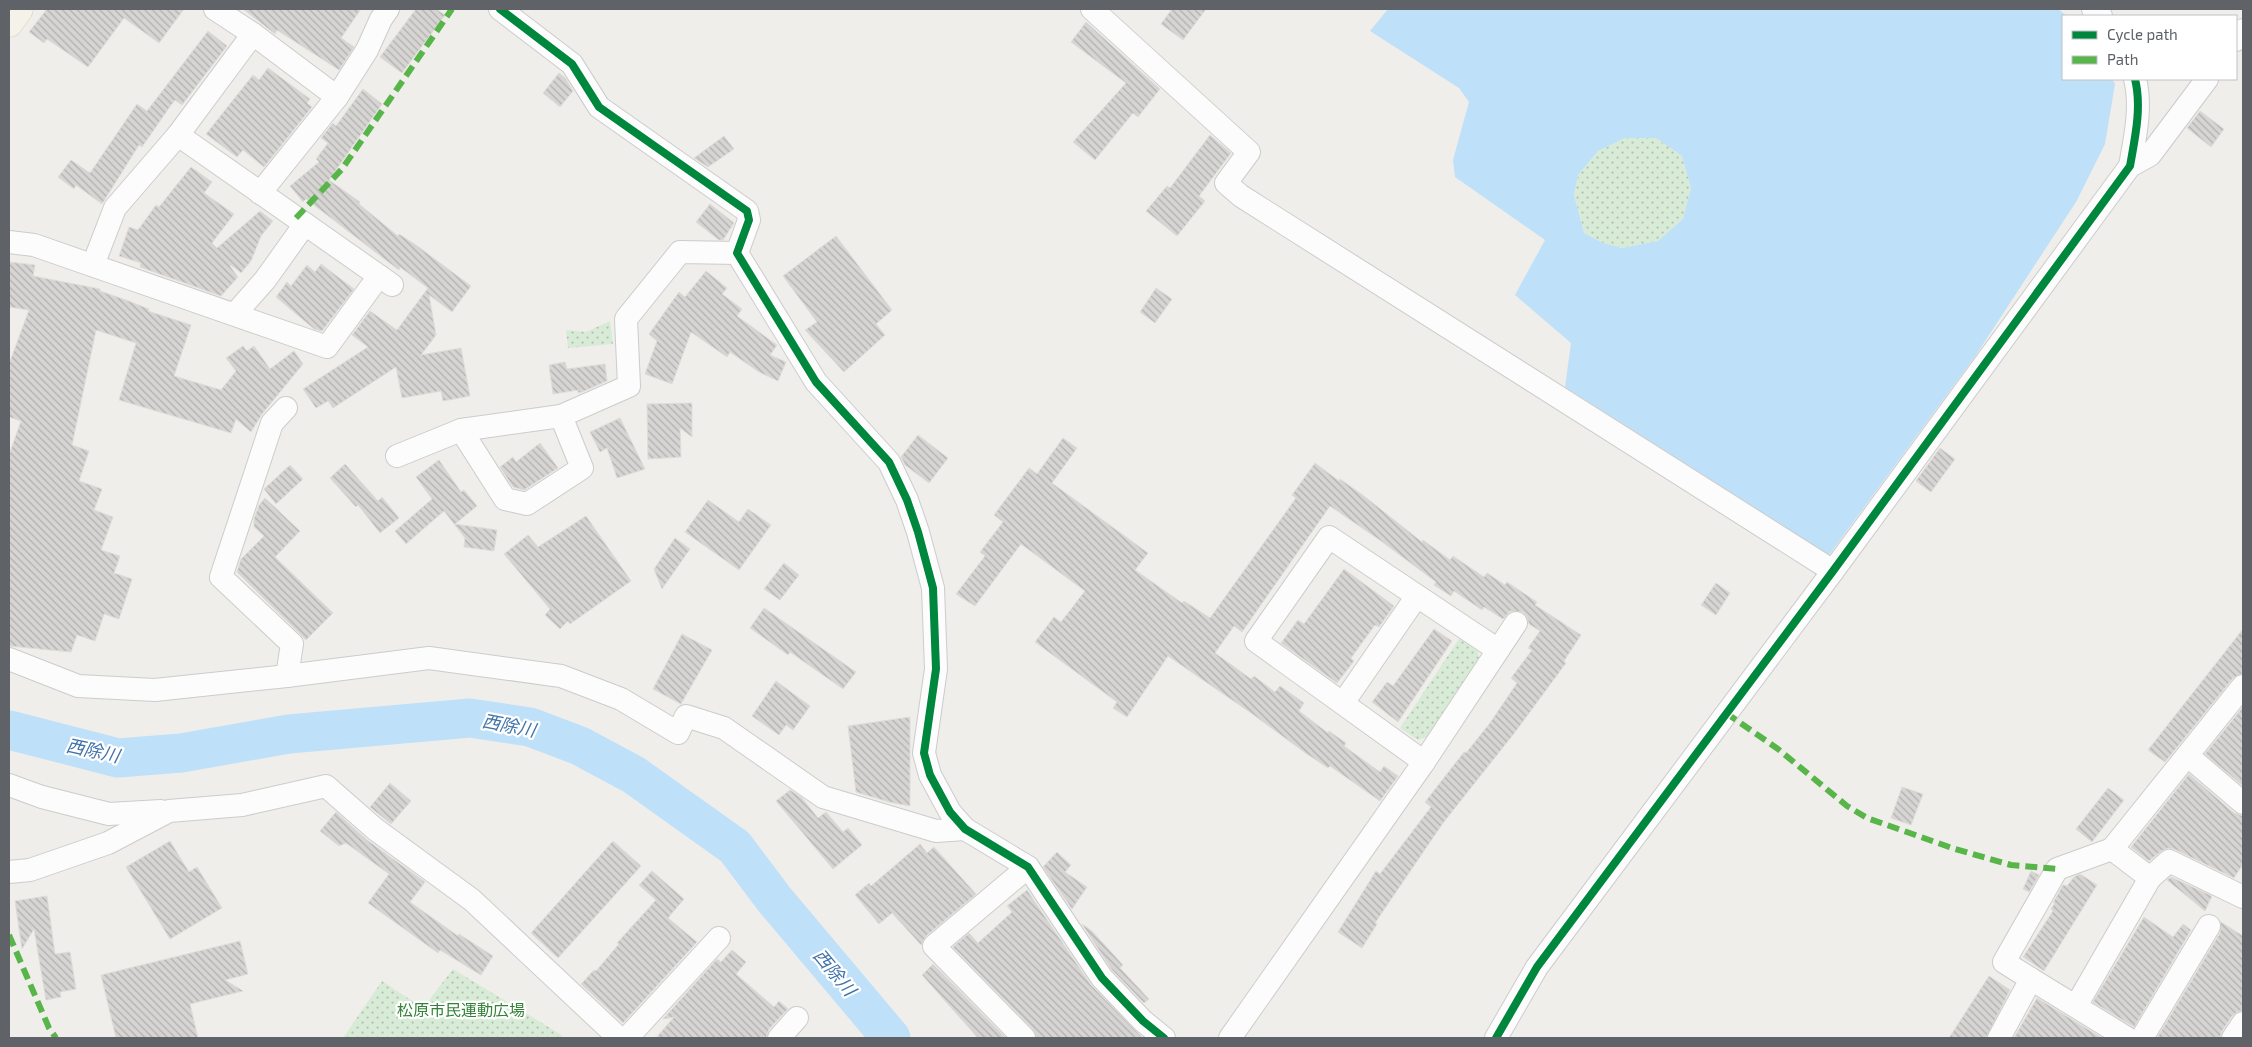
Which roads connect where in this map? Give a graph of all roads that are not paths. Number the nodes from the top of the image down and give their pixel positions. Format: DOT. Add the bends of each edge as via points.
graph roads {
  1 [pos="19,9"];
  2 [pos="215,9"];
  3 [pos="388,9"];
  4 [pos="500,9"];
  5 [pos="1092,9"];
  6 [pos="9,22"];
  7 [pos="253,34"];
  8 [pos="2135,80"];
  9 [pos="2206,80"];
  10 [pos="337,97"];
  11 [pos="178,135"];
  12 [pos="2130,166"];
  13 [pos="260,193"];
  14 [pos="305,224"];
  15 [pos="9,242"];
  16 [pos="737,253"];
  17 [pos="94,265"];
  18 [pos="234,314"];
  19 [pos="286,408"];
  20 [pos="561,416"];
  21 [pos="461,430"];
  22 [pos="397,456"];
  23 [pos="1833,571"];
  24 [pos="1417,596"];
  25 [pos="1516,623"];
  26 [pos="1498,650"];
  27 [pos="9,659"];
  28 [pos="287,676"];
  29 [pos="2243,686"];
  30 [pos="1343,704"];
  31 [pos="2188,756"];
  32 [pos="1424,762"];
  33 [pos="9,785"];
  34 [pos="2243,803"];
  35 [pos="169,811"];
  36 [pos="965,829"];
  37 [pos="2112,849"];
  38 [pos="1028,867"];
  39 [pos="9,872"];
  40 [pos="2150,878"];
  41 [pos="2243,897"];
  42 [pos="2209,926"];
  43 [pos="719,938"];
  44 [pos="2031,979"];
  45 [pos="2076,1006"];
  46 [pos="797,1018"];
  47 [pos="2243,1023"];
  48 [pos="619,1038"];
  49 [pos="627,1038"];
  50 [pos="779,1038"];
  51 [pos="1024,1038"];
  52 [pos="1164,1038"];
  53 [pos="1230,1038"];
  54 [pos="1496,1038"];
  55 [pos="2000,1038"];
  56 [pos="2127,1038"];
  57 [pos="2142,1038"];
  58 [pos="2233,1038"];
  1 -- 6 [label="main road"];
  2 -- 7 [label="street"];
  3 -- 10 [label="street"];
  4 -- 16 [label="street" via="572,64 599,107 746,211 749,220"];
  5 -- 23 [label="street" via="1249,152 1226,183 1241,196"];
  7 -- 10 [label="street"];
  7 -- 11 [label="street"];
  8 -- 12 [label="street" via="2139,95"];
  9 -- 12 [label="street" via="2150,155"];
  10 -- 13 [label="street"];
  11 -- 13 [label="street"];
  11 -- 17 [label="street" via="115,208"];
  12 -- 23 [label="street"];
  13 -- 14 [label="street"];
  14 -- 18 [label="street" via="265,280"];
  14 -- 18 [label="street" via="386,280 326,347"];
  15 -- 17 [label="street" via="34,245"];
  16 -- 20 [label="street" via="680,252 626,319 629,386"];
  16 -- 36 [label="street" via="816,382 889,462 907,500 933,588 936,669 924,753 930,775 946,805"];
  17 -- 18 [label="street"];
  19 -- 28 [label="street" via="272,423 221,578 292,644"];
  20 -- 21 [label="street"];
  20 -- 21 [label="street" via="582,468 527,504 505,499"];
  21 -- 22 [label="street"];
  23 -- 54 [label="street" via="1537,968"];
  24 -- 26 [label="street"];
  24 -- 30 [label="street"];
  24 -- 30 [label="street" via="1329,536 1256,641"];
  25 -- 26 [label="street"];
  26 -- 32 [label="street"];
  27 -- 28 [label="street" via="78,686 155,690"];
  28 -- 36 [label="street" via="429,658 561,676 621,699 678,734 686,716 724,728 823,797 936,831"];
  29 -- 31 [label="street"];
  30 -- 32 [label="street"];
  31 -- 34 [label="street"];
  31 -- 37 [label="street"];
  32 -- 53 [label="street"];
  33 -- 35 [label="street" via="109,814"];
  35 -- 39 [label="street" via="108,843 30,870"];
  35 -- 48 [label="street" via="242,805 326,786 375,829 472,900"];
  36 -- 38 [label="street"];
  37 -- 40 [label="street"];
  37 -- 44 [label="street" via="2057,869 2004,962"];
  38 -- 51 [label="street" via="934,946"];
  38 -- 52 [label="street" via="1102,978"];
  40 -- 41 [label="street" via="2169,861"];
  40 -- 45 [label="street"];
  42 -- 57 [label="street"];
  43 -- 49 [label="street"];
  44 -- 45 [label="street"];
  44 -- 55 [label="street"];
  45 -- 56 [label="street"];
  46 -- 50 [label="street"];
  47 -- 58 [label="street"];
}
